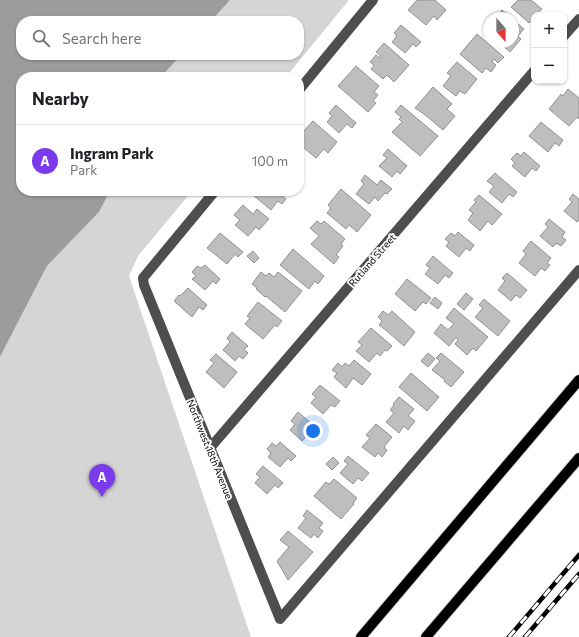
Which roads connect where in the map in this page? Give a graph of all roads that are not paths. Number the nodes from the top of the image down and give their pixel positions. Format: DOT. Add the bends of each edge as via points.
graph roads {
  1 [pos="373,0"];
  2 [pos="579,19"];
  3 [pos="567,33"];
  4 [pos="531,74"];
  5 [pos="304,84"];
  6 [pos="211,196"];
  7 [pos="579,270"];
  8 [pos="579,380"];
  9 [pos="210,448"];
  10 [pos="579,458"];
  11 [pos="360,637"];
  12 [pos="426,637"];
  1 -- 5 [label="street"];
  2 -- 3 [label="street"];
  4 -- 9 [label="street, Rutland Street"];
  6 -- 9 [label="street, Northwest 18th Avenue" via="143,278 144,286"];
  7 -- 9 [label="street, Northwest 18th Avenue" via="280,619"];
  8 -- 11 [label="main road"];
  10 -- 12 [label="main road"];
}
